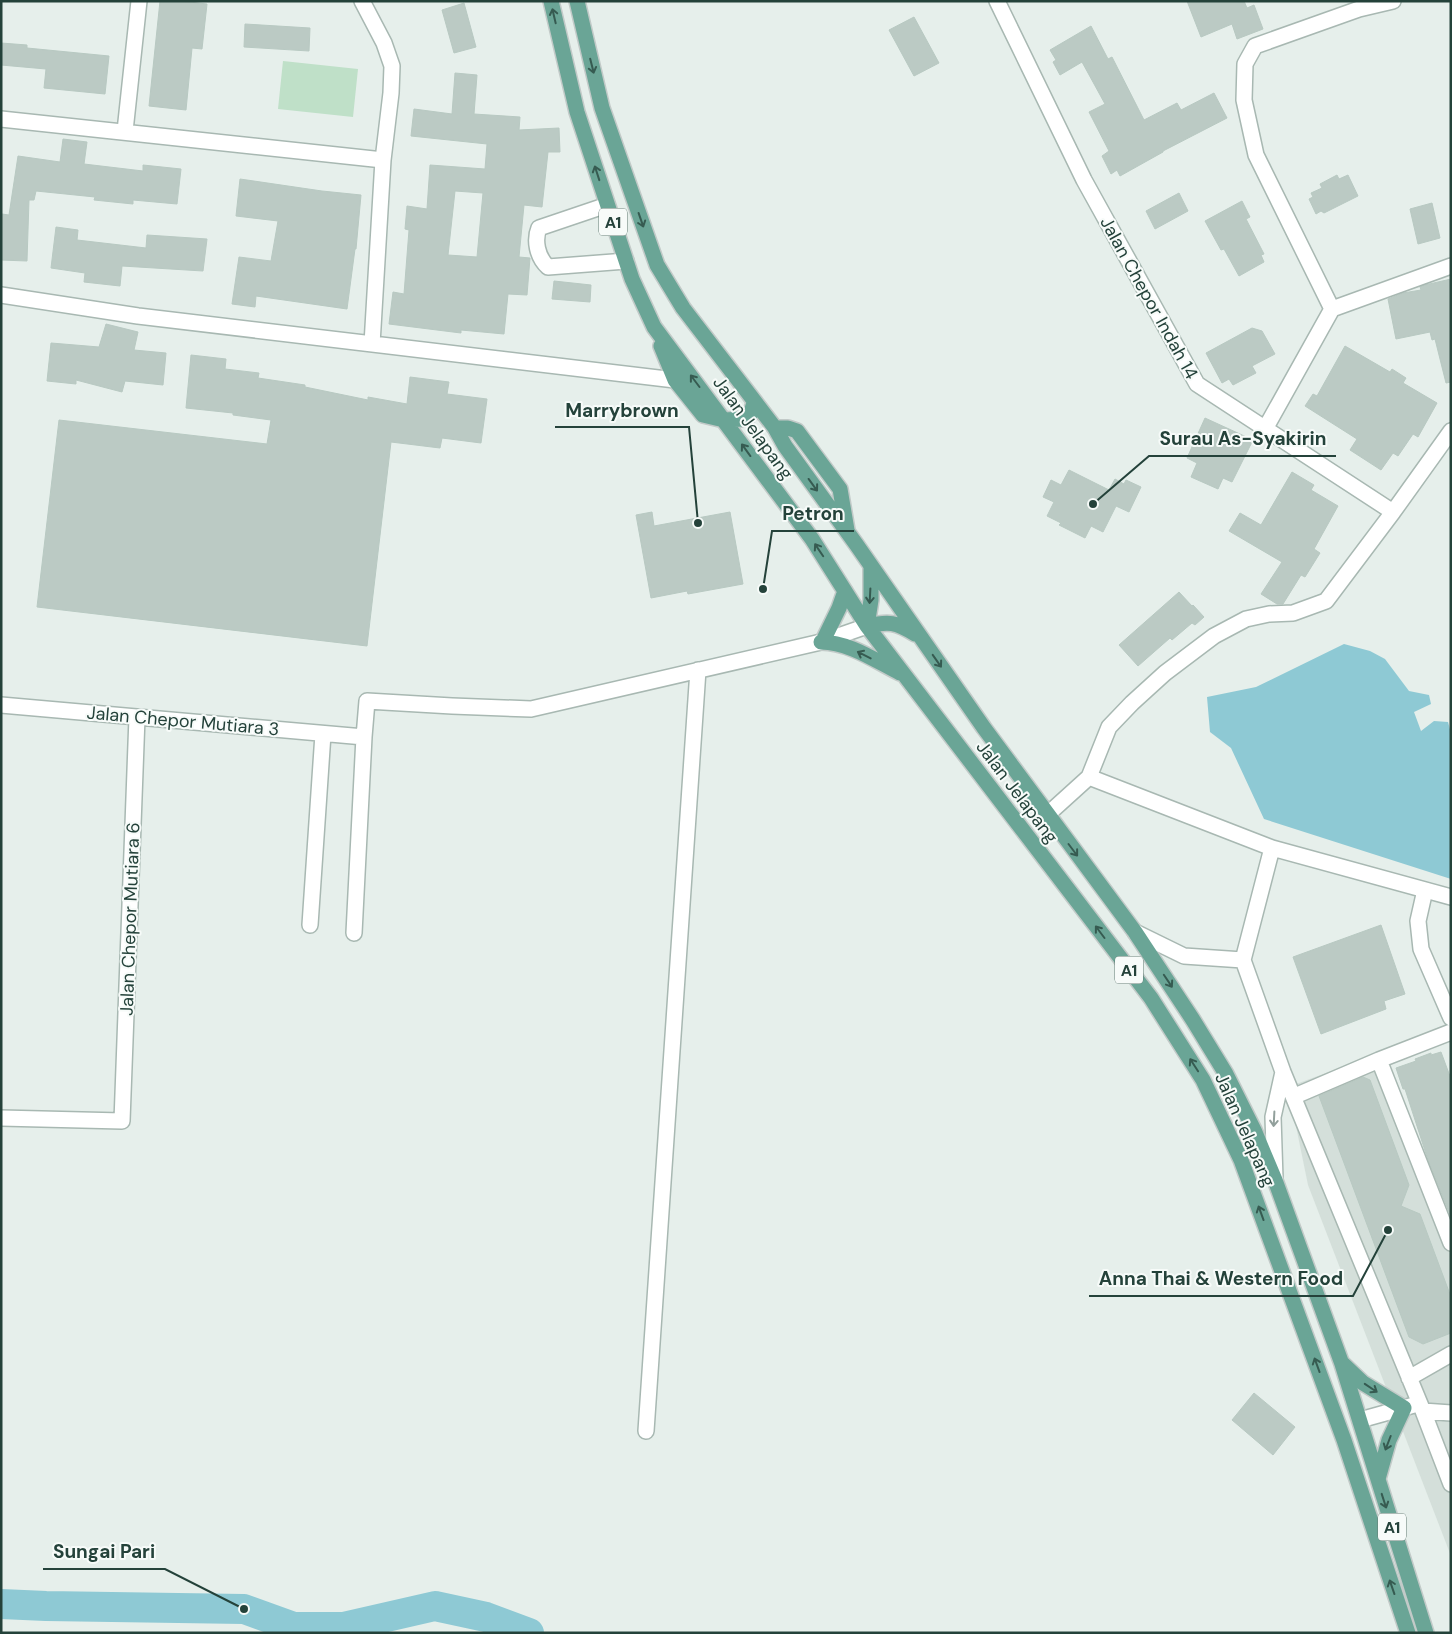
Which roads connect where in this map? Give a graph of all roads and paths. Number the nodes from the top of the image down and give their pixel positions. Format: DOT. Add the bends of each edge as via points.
graph roads {
  1 [pos="138,1"];
  2 [pos="362,1"];
  3 [pos="551,1"];
  4 [pos="577,1"];
  5 [pos="997,1"];
  6 [pos="1393,1"];
  7 [pos="1,119"];
  8 [pos="125,131"];
  9 [pos="383,160"];
  10 [pos="608,205"];
  11 [pos="626,261"];
  12 [pos="1451,266"];
  13 [pos="1,294"];
  14 [pos="1332,309"];
  15 [pos="654,327"];
  16 [pos="372,344"];
  17 [pos="675,380"];
  18 [pos="754,403"];
  19 [pos="724,420"];
  20 [pos="1265,429"];
  21 [pos="1451,431"];
  22 [pos="1393,512"];
  23 [pos="871,566"];
  24 [pos="845,590"];
  25 [pos="867,626"];
  26 [pos="918,636"];
  27 [pos="822,642"];
  28 [pos="698,670"];
  29 [pos="904,675"];
  30 [pos="1,705"];
  31 [pos="137,717"];
  32 [pos="323,734"];
  33 [pos="364,737"];
  34 [pos="1089,777"];
  35 [pos="1047,815"];
  36 [pos="1272,848"];
  37 [pos="1425,890"];
  38 [pos="1451,897"];
  39 [pos="310,925"];
  40 [pos="1135,932"];
  41 [pos="354,933"];
  42 [pos="1243,960"];
  43 [pos="1451,1018"];
  44 [pos="1451,1032"];
  45 [pos="1380,1060"];
  46 [pos="1284,1072"];
  47 [pos="1294,1096"];
  48 [pos="1,1118"];
  49 [pos="1275,1180"];
  50 [pos="1451,1242"];
  51 [pos="1451,1354"];
  52 [pos="1342,1364"];
  53 [pos="1409,1378"];
  54 [pos="1415,1408"];
  55 [pos="1333,1411"];
  56 [pos="1451,1413"];
  57 [pos="1360,1420"];
  58 [pos="646,1431"];
  59 [pos="1344,1440"];
  60 [pos="1378,1481"];
  61 [pos="1451,1484"];
  62 [pos="1408,1633"];
  63 [pos="1426,1633"];
  1 -- 8 [label="street"];
  2 -- 9 [label="street" via="392,66"];
  10 -- 3 [label="main road, Jalan Jelapang / A1, one-way" via="577,112"];
  4 -- 18 [label="main road, Jalan Jelapang / A1, one-way" via="602,108 657,265 683,308"];
  5 -- 20 [label="street, Jalan Chepor Indah 14" via="1084,180 1196,384"];
  6 -- 14 [label="street" via="1359,9 1255,46 1245,64 1244,100 1256,155"];
  7 -- 8 [label="street"];
  8 -- 9 [label="street"];
  9 -- 16 [label="street"];
  10 -- 11 [label="main road, Jalan Jelapang / A1"];
  10 -- 11 [label="street" via="540,228 536,237 542,261 548,267"];
  11 -- 15 [label="main road, Jalan Jelapang / A1"];
  12 -- 14 [label="street"];
  13 -- 16 [label="street" via="138,316"];
  14 -- 20 [label="street"];
  15 -- 17 [label="main road"];
  19 -- 15 [label="main road, Jalan Jelapang / A1, one-way"];
  16 -- 17 [label="street"];
  17 -- 19 [label="main road" via="703,415"];
  18 -- 19 [label="main road" via="750,415 744,419"];
  18 -- 23 [label="main road, Jalan Jelapang / A1, one-way" via="775,428 797,431 840,489 847,533"];
  24 -- 19 [label="main road, Jalan Jelapang / A1, one-way"];
  20 -- 22 [label="street, Jalan Chepor Indah 14"];
  21 -- 22 [label="street"];
  22 -- 34 [label="street" via="1326,601 1293,613 1246,618 1214,636 1165,673 1109,727"];
  23 -- 25 [label="main road, one-way"];
  23 -- 26 [label="main road, Jalan Jelapang / A1"];
  24 -- 25 [label="main road, Jalan Jelapang / A1"];
  24 -- 27 [label="main road"];
  25 -- 26 [label="main road" via="894,623"];
  25 -- 27 [label="street"];
  25 -- 29 [label="main road, Jalan Jelapang / A1"];
  26 -- 35 [label="main road, Jalan Jelapang / A1, one-way"];
  27 -- 28 [label="street"];
  29 -- 27 [label="main road, one-way" via="858,651 833,642"];
  28 -- 33 [label="street" via="531,709 367,701"];
  28 -- 58 [label="street"];
  55 -- 29 [label="main road, Jalan Jelapang / A1, one-way" via="1241,1160 1203,1080 1151,998"];
  30 -- 31 [label="street, Jalan Chepor Mutiara 3"];
  31 -- 32 [label="street, Jalan Chepor Mutiara 3"];
  31 -- 48 [label="street, Jalan Chepor Mutiara 6" via="122,1121"];
  32 -- 33 [label="street, Jalan Chepor Mutiara 3"];
  32 -- 39 [label="street"];
  33 -- 41 [label="street"];
  34 -- 35 [label="street"];
  34 -- 36 [label="street"];
  35 -- 40 [label="main road, Jalan Jelapang / A1, one-way"];
  36 -- 37 [label="street"];
  36 -- 42 [label="street"];
  37 -- 38 [label="street"];
  37 -- 43 [label="street" via="1418,921 1421,949"];
  40 -- 42 [label="street" via="1184,956"];
  40 -- 49 [label="main road, Jalan Jelapang / A1, one-way" via="1226,1074"];
  42 -- 46 [label="street"];
  44 -- 45 [label="street"];
  45 -- 47 [label="street"];
  45 -- 50 [label="street"];
  46 -- 47 [label="street"];
  46 -- 49 [label="street, one-way" via="1273,1117"];
  47 -- 53 [label="street"];
  49 -- 52 [label="main road, Jalan Jelapang / A1"];
  51 -- 53 [label="street"];
  52 -- 54 [label="main road, one-way" via="1363,1383"];
  52 -- 57 [label="main road, Jalan Jelapang / A1"];
  53 -- 54 [label="street"];
  54 -- 56 [label="street"];
  54 -- 57 [label="street"];
  54 -- 60 [label="main road, one-way" via="1389,1440"];
  54 -- 61 [label="street"];
  55 -- 57 [label="main road"];
  55 -- 59 [label="main road, Jalan Jelapang / A1"];
  57 -- 59 [label="main road"];
  57 -- 60 [label="main road, Jalan Jelapang / A1"];
  62 -- 59 [label="main road, Jalan Jelapang / A1, one-way"];
  60 -- 63 [label="main road, Jalan Jelapang / A1, one-way"];
}
